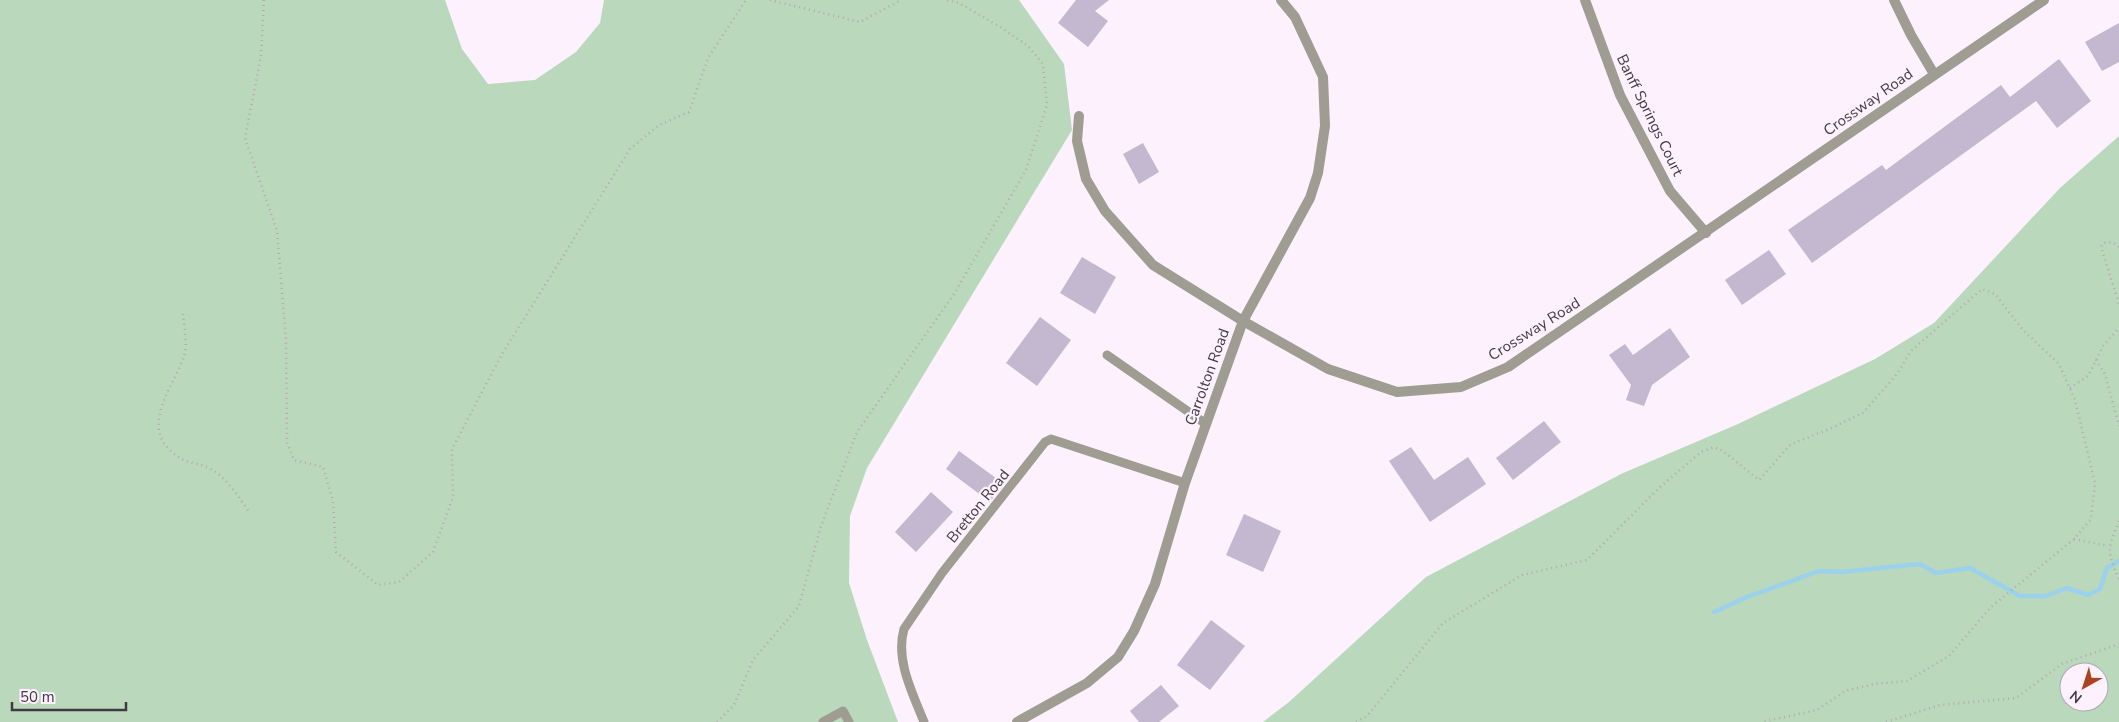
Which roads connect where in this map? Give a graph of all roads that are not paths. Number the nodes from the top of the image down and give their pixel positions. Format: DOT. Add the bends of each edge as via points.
graph roads {
  1 [pos="1281,0"];
  2 [pos="1585,0"];
  3 [pos="1894,0"];
  4 [pos="2044,0"];
  5 [pos="1934,74"];
  6 [pos="1079,116"];
  7 [pos="1706,233"];
  8 [pos="1243,321"];
  9 [pos="1107,355"];
  10 [pos="1206,424"];
  11 [pos="1185,483"];
  12 [pos="823,722"];
  13 [pos="849,722"];
  14 [pos="924,722"];
  15 [pos="1017,722"];
  1 -- 8 [label="street, Carrolton Road" via="1295,17 1323,76 1325,126 1318,173 1310,198"];
  2 -- 7 [label="street, Banff Springs Court" via="1620,95 1670,191"];
  3 -- 5 [label="street"];
  4 -- 5 [label="street, Crossway Road"];
  5 -- 7 [label="street, Crossway Road"];
  6 -- 8 [label="street, Crossway Road" via="1076,141 1086,179 1105,211 1153,265"];
  7 -- 8 [label="street, Crossway Road" via="1508,367 1461,387 1397,392 1328,370"];
  8 -- 10 [label="street, Carrolton Road"];
  9 -- 10 [label="lane"];
  10 -- 11 [label="street, Carrolton Road"];
  11 -- 14 [label="lane, Bretton Road" via="1051,439 1045,442 953,558 904,629 901,639 904,665"];
  11 -- 15 [label="street, Carrolton Road" via="1155,584 1134,631 1118,656 1088,683"];
  12 -- 13 [label="lane" via="843,711"];
}
